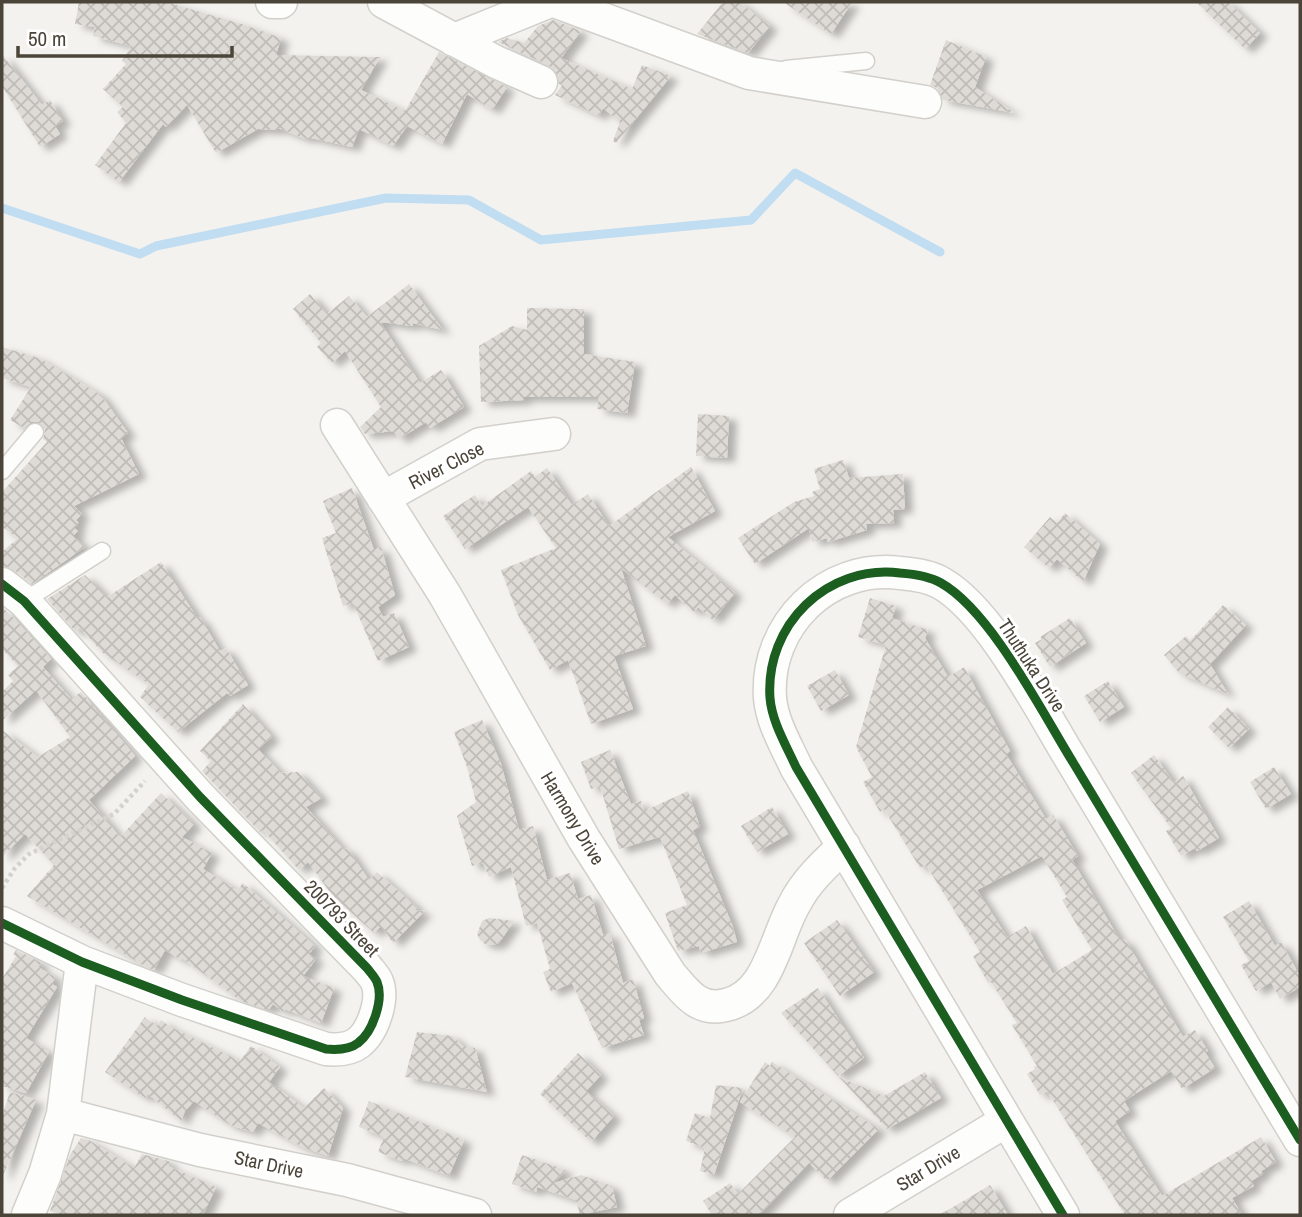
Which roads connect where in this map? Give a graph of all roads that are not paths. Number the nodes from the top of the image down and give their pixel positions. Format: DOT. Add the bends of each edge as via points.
graph roads {
  1 [pos="272,2"];
  2 [pos="281,2"];
  3 [pos="384,2"];
  4 [pos="548,2"];
  5 [pos="557,2"];
  6 [pos="454,40"];
  7 [pos="866,61"];
  8 [pos="749,72"];
  9 [pos="541,82"];
  10 [pos="925,102"];
  11 [pos="337,425"];
  12 [pos="35,432"];
  13 [pos="554,433"];
  14 [pos="2,471"];
  15 [pos="383,498"];
  16 [pos="102,551"];
  17 [pos="13,593"];
  18 [pos="844,846"];
  19 [pos="2,922"];
  20 [pos="82,962"];
  21 [pos="63,1114"];
  22 [pos="1006,1121"];
  23 [pos="1300,1140"];
  24 [pos="28,1215"];
  25 [pos="475,1215"];
  26 [pos="850,1215"];
  27 [pos="1063,1215"];
  1 -- 2 [label="street"];
  3 -- 6 [label="street"];
  4 -- 6 [label="street"];
  5 -- 8 [label="street"];
  6 -- 9 [label="street"];
  7 -- 8 [label="lane"];
  8 -- 10 [label="street"];
  11 -- 15 [label="street, Harmony Drive"];
  12 -- 14 [label="lane"];
  13 -- 15 [label="street, River Close" via="480,444"];
  15 -- 18 [label="street, Harmony Drive" via="584,839 670,974 700,1004 715,1008 736,1003 752,992 795,902"];
  16 -- 17 [label="lane"];
  17 -- 20 [label="street, 200793 Street" via="165,760 367,968 379,992 371,1026 358,1044 326,1049"];
  18 -- 22 [label="street, Thuthuka Drive"];
  18 -- 23 [label="street, Thuthuka Drive" via="777,726 770,698 778,645 794,615 820,592 852,576 885,571 940,582 981,617 1022,679"];
  19 -- 20 [label="street, 200793 Street"];
  20 -- 21 [label="street"];
  21 -- 24 [label="street"];
  21 -- 25 [label="street, Star Drive" via="200,1150 347,1180"];
  22 -- 26 [label="street, Star Drive"];
  22 -- 27 [label="street, Thuthuka Drive"];
}
